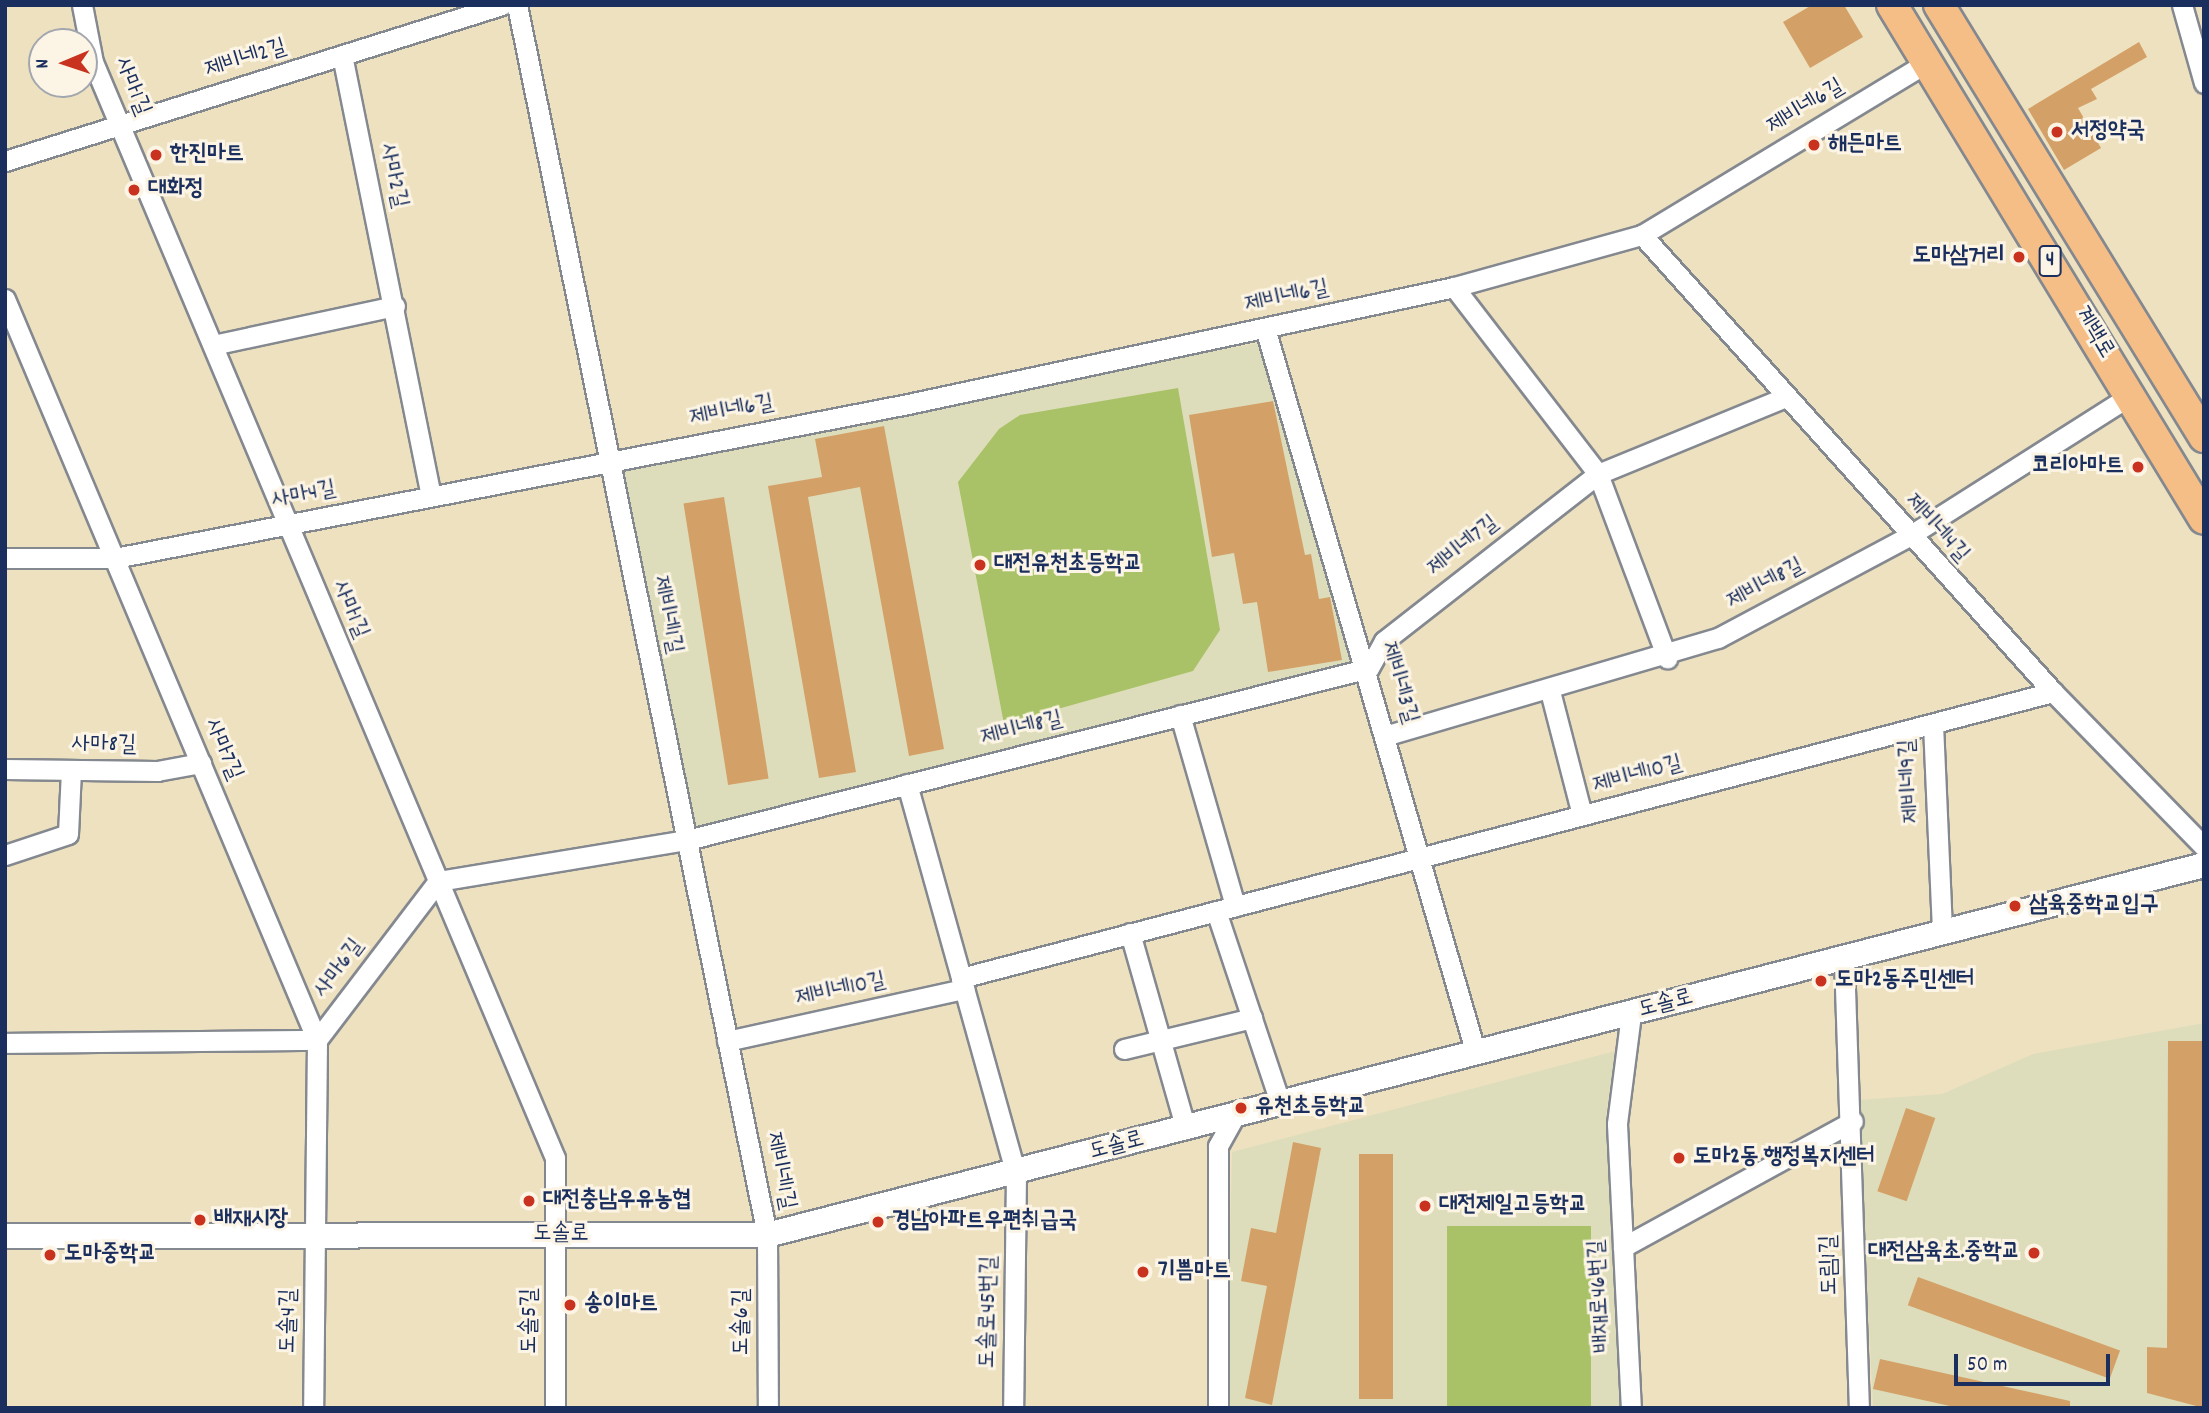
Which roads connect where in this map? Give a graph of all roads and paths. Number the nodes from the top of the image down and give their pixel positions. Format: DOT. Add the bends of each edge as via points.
graph roads {
  1 [pos="82,5"];
  2 [pos="502,5"];
  3 [pos="517,5"];
  4 [pos="1892,5"];
  5 [pos="1939,5"];
  6 [pos="2182,5"];
  7 [pos="342,55"];
  8 [pos="1929,61"];
  9 [pos="2204,83"];
  10 [pos="120,125"];
  11 [pos="5,161"];
  12 [pos="1642,235"];
  13 [pos="1454,287"];
  14 [pos="5,299"];
  15 [pos="395,306"];
  16 [pos="1265,328"];
  17 [pos="213,345"];
  18 [pos="2131,395"];
  19 [pos="1783,398"];
  20 [pos="2204,437"];
  21 [pos="610,460"];
  22 [pos="1598,474"];
  23 [pos="431,496"];
  24 [pos="2204,519"];
  25 [pos="286,524"];
  26 [pos="1909,536"];
  27 [pos="5,558"];
  28 [pos="114,558"];
  29 [pos="1667,658"];
  30 [pos="1369,668"];
  31 [pos="1550,691"];
  32 [pos="2053,692"];
  33 [pos="1180,715"];
  34 [pos="1933,724"];
  35 [pos="1388,735"];
  36 [pos="201,763"];
  37 [pos="5,769"];
  38 [pos="71,770"];
  39 [pos="907,784"];
  40 [pos="1582,815"];
  41 [pos="687,840"];
  42 [pos="2204,847"];
  43 [pos="5,855"];
  44 [pos="1422,857"];
  45 [pos="2204,865"];
  46 [pos="438,881"];
  47 [pos="1225,909"];
  48 [pos="1130,933"];
  49 [pos="1942,933"];
  50 [pos="1844,958"];
  51 [pos="963,983"];
  52 [pos="1631,1014"];
  53 [pos="1252,1018"];
  54 [pos="317,1040"];
  55 [pos="727,1041"];
  56 [pos="1159,1041"];
  57 [pos="5,1043"];
  58 [pos="1124,1049"];
  59 [pos="1476,1054"];
  60 [pos="1281,1105"];
  61 [pos="1234,1117"];
  62 [pos="1853,1121"];
  63 [pos="1185,1129"];
  64 [pos="1016,1174"];
  65 [pos="555,1235"];
  66 [pos="767,1235"];
  67 [pos="5,1236"];
  68 [pos="315,1236"];
  69 [pos="1623,1247"];
  70 [pos="313,1408"];
  71 [pos="555,1408"];
  72 [pos="768,1408"];
  73 [pos="1013,1408"];
  74 [pos="1218,1408"];
  75 [pos="1631,1408"];
  76 [pos="1858,1408"];
  1 -- 10 [label="street, 사마1길" via="93,62"];
  2 -- 7 [label="street, 제비네2길"];
  3 -- 21 [label="street, 제비네1길"];
  4 -- 8 [label="main road, 계백로 / 4"];
  5 -- 20 [label="main road, 계백로 / 4"];
  6 -- 9 [label="street"];
  7 -- 10 [label="street, 제비네2길"];
  7 -- 15 [label="street, 사마2길"];
  8 -- 12 [label="street, 제비네6길"];
  8 -- 18 [label="main road, 계백로 / 4"];
  10 -- 11 [label="street, 제비네2길"];
  10 -- 17 [label="street, 사마1길"];
  12 -- 13 [label="street, 제비네6길"];
  12 -- 19 [label="street, 제비네4길"];
  13 -- 16 [label="street, 제비네6길"];
  13 -- 22 [label="street"];
  14 -- 28 [label="street, 사마7길"];
  15 -- 17 [label="street"];
  15 -- 23 [label="street, 사마2길"];
  16 -- 21 [label="street, 제비네6길"];
  16 -- 30 [label="street, 제비네3길"];
  17 -- 25 [label="street, 사마1길"];
  18 -- 24 [label="main road, 계백로 / 4"];
  18 -- 26 [label="street, 제비네8길"];
  19 -- 22 [label="street, 제비네7길"];
  19 -- 26 [label="street, 제비네4길"];
  21 -- 23 [label="street, 사마4길"];
  21 -- 41 [label="street, 제비네1길"];
  22 -- 29 [label="street"];
  22 -- 30 [label="street, 제비네7길" via="1384,640"];
  23 -- 25 [label="street, 사마4길"];
  25 -- 28 [label="street, 사마4길"];
  25 -- 46 [label="street, 사마1길"];
  26 -- 29 [label="street, 제비네8길" via="1718,638"];
  26 -- 32 [label="street, 제비네4길"];
  27 -- 28 [label="street, 사마4길"];
  28 -- 36 [label="street, 사마7길"];
  29 -- 31 [label="street, 제비네8길"];
  30 -- 33 [label="street, 제비네8길"];
  30 -- 35 [label="street, 제비네3길"];
  31 -- 35 [label="street, 제비네8길"];
  31 -- 40 [label="street"];
  32 -- 34 [label="street, 제비네10길"];
  32 -- 42 [label="street, 제비네4길"];
  33 -- 39 [label="street, 제비네8길"];
  33 -- 47 [label="street"];
  34 -- 40 [label="street, 제비네10길"];
  34 -- 49 [label="street, 제비네9길"];
  35 -- 44 [label="street, 제비네3길"];
  36 -- 38 [label="street, 사마8길" via="157,772"];
  36 -- 54 [label="street, 사마7길"];
  37 -- 38 [label="street, 사마8길"];
  38 -- 43 [label="street" via="68,834"];
  39 -- 41 [label="street, 제비네8길"];
  39 -- 51 [label="street"];
  40 -- 44 [label="street, 제비네10길"];
  41 -- 46 [label="street"];
  41 -- 55 [label="street, 제비네1길"];
  44 -- 47 [label="street, 제비네10길"];
  44 -- 59 [label="street, 제비네3길"];
  45 -- 49 [label="street, 도솔로"];
  46 -- 54 [label="street, 사마6길"];
  46 -- 65 [label="street, 사마1길" via="555,1158"];
  47 -- 48 [label="street, 제비네10길"];
  47 -- 53 [label="street"];
  48 -- 51 [label="street, 제비네10길"];
  48 -- 56 [label="street"];
  49 -- 50 [label="street, 도솔로"];
  50 -- 52 [label="street, 도솔로"];
  50 -- 62 [label="street, 도림1길"];
  51 -- 55 [label="street, 제비네10길"];
  51 -- 64 [label="street"];
  52 -- 59 [label="street, 도솔로"];
  52 -- 69 [label="street, 배재로46번길" via="1616,1124"];
  53 -- 56 [label="street"];
  53 -- 60 [label="street"];
  54 -- 57 [label="street"];
  54 -- 68 [label="street, 사마7길"];
  55 -- 66 [label="street, 제비네1길"];
  56 -- 58 [label="street"];
  56 -- 63 [label="street"];
  59 -- 60 [label="street, 도솔로"];
  60 -- 61 [label="street, 도솔로"];
  61 -- 63 [label="street, 도솔로"];
  61 -- 74 [label="street" via="1219,1146"];
  62 -- 69 [label="street"];
  62 -- 76 [label="street, 도림1길"];
  63 -- 64 [label="street, 도솔로"];
  64 -- 66 [label="street, 도솔로"];
  64 -- 73 [label="street, 도솔로45번길"];
  65 -- 66 [label="street, 도솔로"];
  65 -- 68 [label="street, 도솔로"];
  65 -- 71 [label="street, 도솔5길"];
  66 -- 72 [label="street, 도솔6길"];
  67 -- 68 [label="street, 도솔로"];
  68 -- 70 [label="street, 도솔4길"];
  69 -- 75 [label="street, 배재로46번길"];
}
